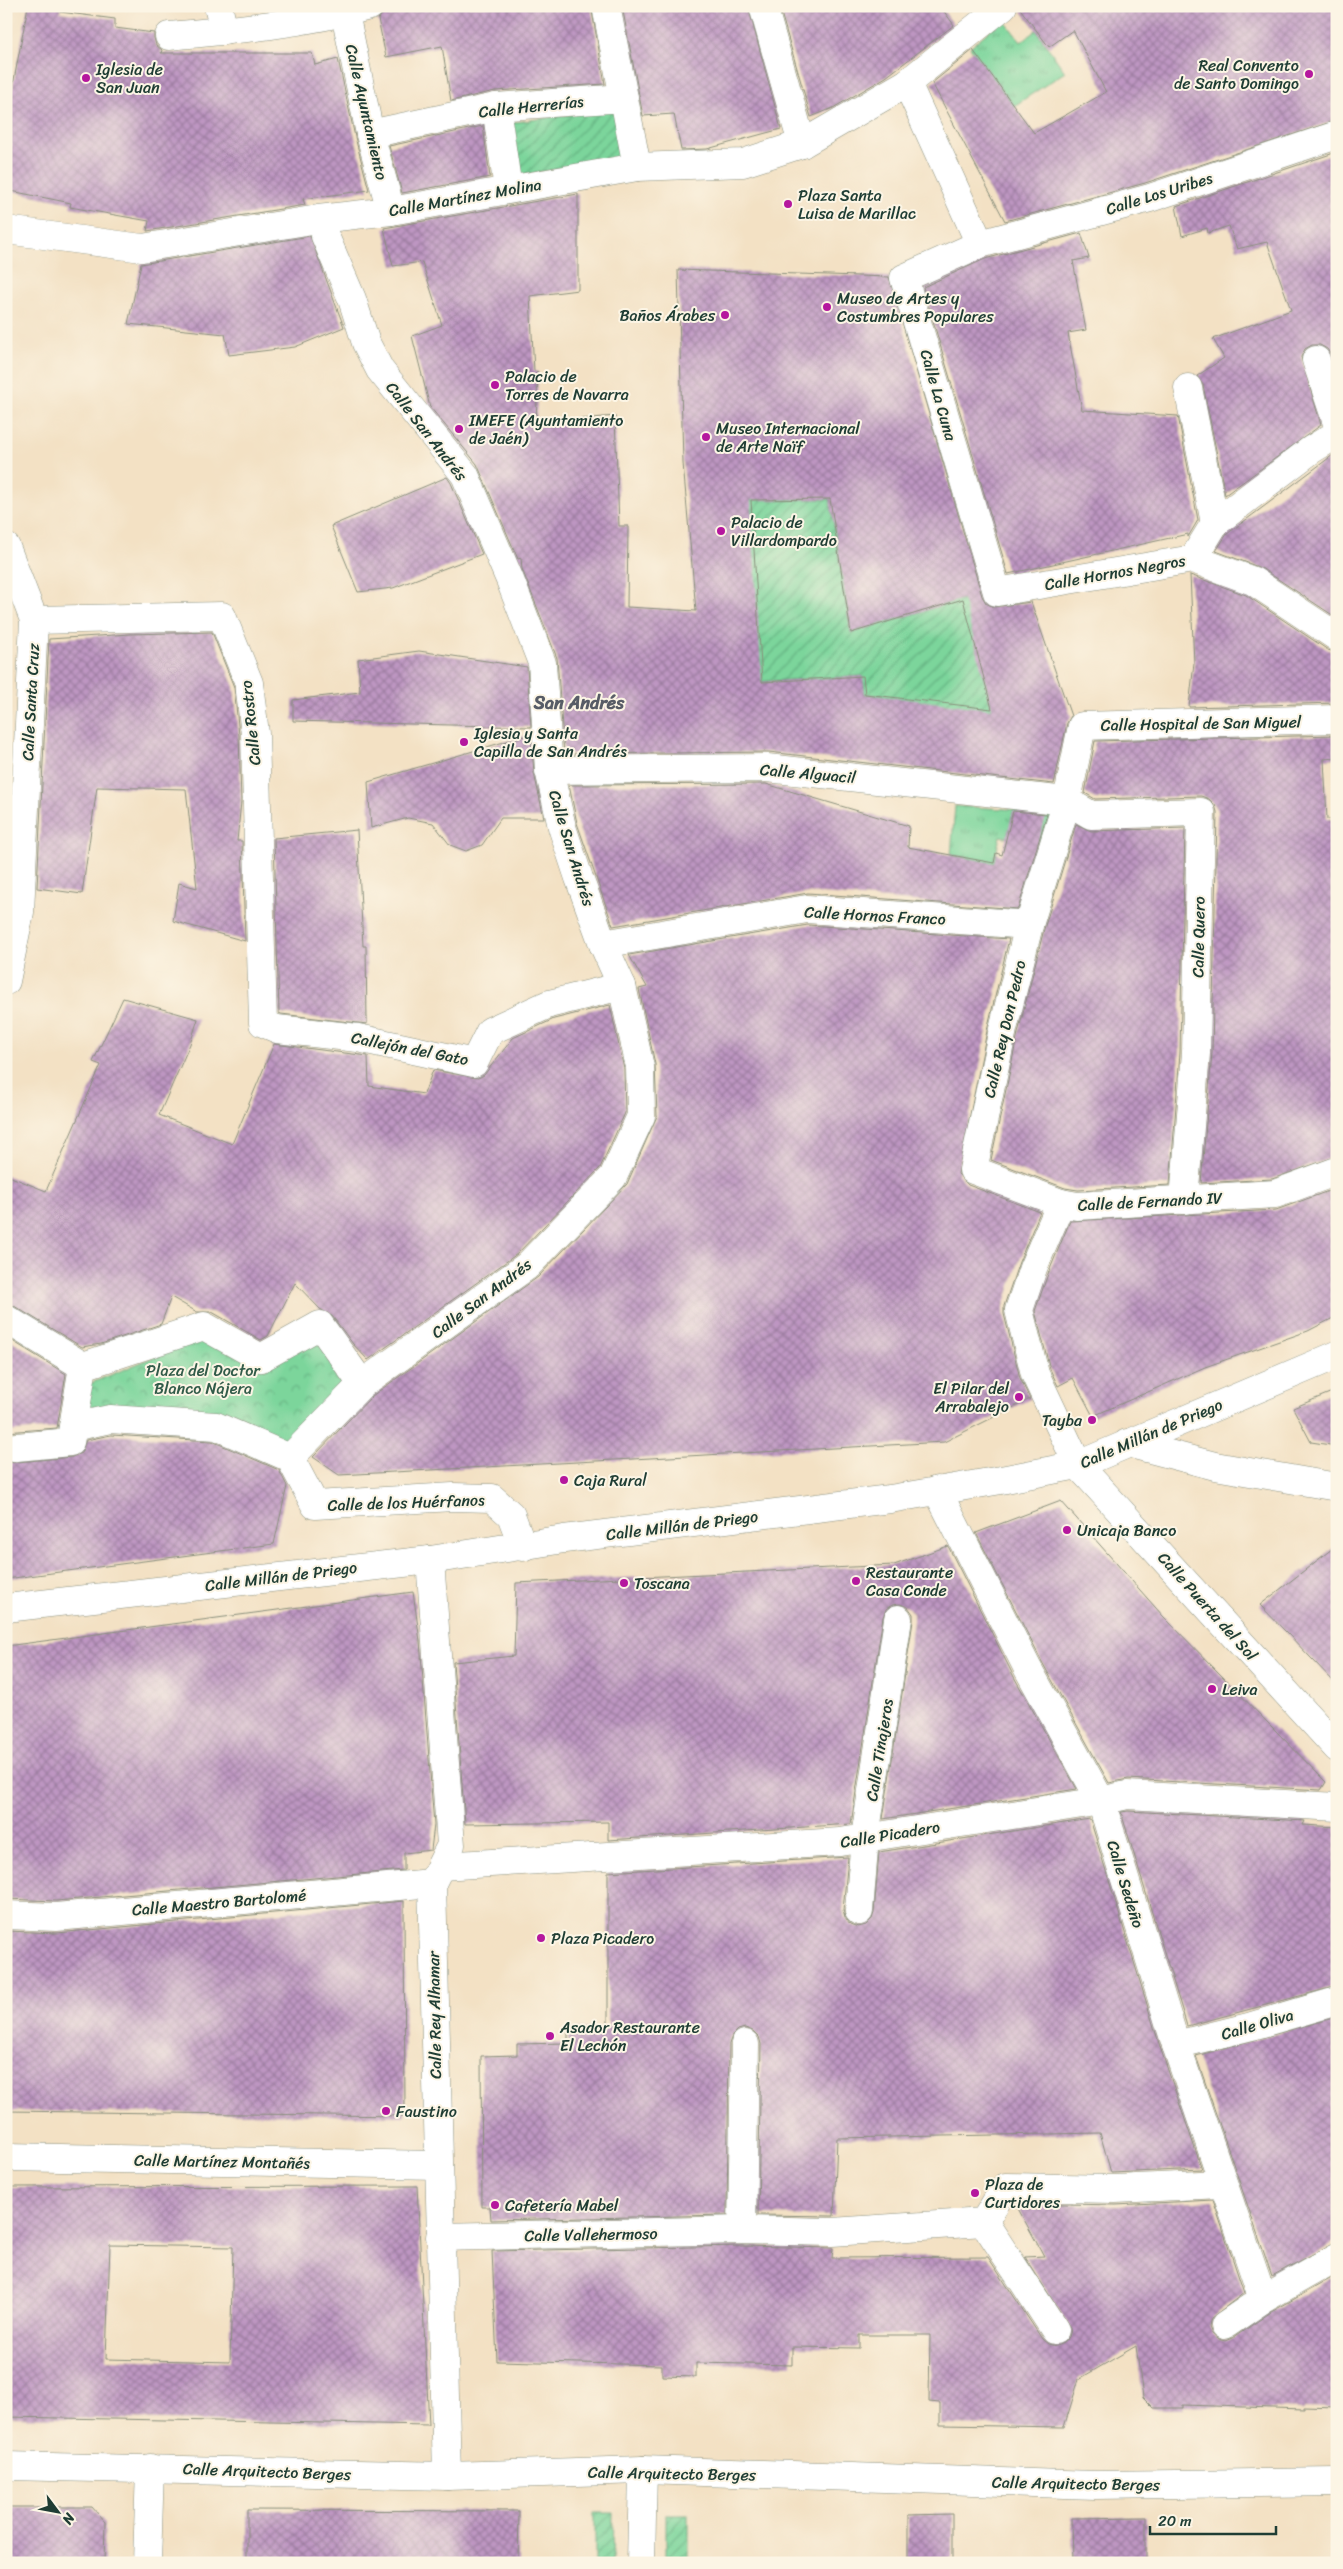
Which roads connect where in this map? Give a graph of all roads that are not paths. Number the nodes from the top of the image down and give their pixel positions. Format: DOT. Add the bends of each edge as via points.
graph roads {
  1 [pos="606,6"];
  2 [pos="763,6"];
  3 [pos="1002,6"];
  4 [pos="358,10"];
  5 [pos="221,19"];
  6 [pos="169,36"];
  7 [pos="907,83"];
  8 [pos="624,98"];
  9 [pos="496,107"];
  10 [pos="370,134"];
  11 [pos="1337,135"];
  12 [pos="802,144"];
  13 [pos="637,167"];
  14 [pos="508,189"];
  15 [pos="391,211"];
  16 [pos="6,230"];
  17 [pos="325,236"];
  18 [pos="980,244"];
  19 [pos="1316,360"];
  20 [pos="1188,388"];
  21 [pos="1337,423"];
  22 [pos="1337,434"];
  23 [pos="1215,523"];
  24 [pos="6,547"];
  25 [pos="1193,559"];
  26 [pos="997,592"];
  27 [pos="34,620"];
  28 [pos="1337,637"];
  29 [pos="1337,719"];
  30 [pos="549,770"];
  31 [pos="1066,801"];
  32 [pos="1029,925"];
  33 [pos="603,944"];
  34 [pos="6,981"];
  35 [pos="622,986"];
  36 [pos="263,1023"];
  37 [pos="1337,1171"];
  38 [pos="1184,1200"];
  39 [pos="1060,1203"];
  40 [pos="6,1320"];
  41 [pos="1337,1354"];
  42 [pos="84,1366"];
  43 [pos="362,1384"];
  44 [pos="73,1427"];
  45 [pos="1126,1443"];
  46 [pos="6,1448"];
  47 [pos="290,1458"];
  48 [pos="1078,1465"];
  49 [pos="1337,1487"];
  50 [pos="937,1490"];
  51 [pos="523,1547"];
  52 [pos="430,1560"];
  53 [pos="6,1608"];
  54 [pos="898,1620"];
  55 [pos="1337,1748"];
  56 [pos="1101,1801"];
  57 [pos="1337,1807"];
  58 [pos="866,1837"];
  59 [pos="436,1875"];
  60 [pos="859,1911"];
  61 [pos="6,1915"];
  62 [pos="1337,2001"];
  63 [pos="745,2044"];
  64 [pos="1176,2045"];
  65 [pos="6,2156"];
  66 [pos="438,2165"];
  67 [pos="1222,2184"];
  68 [pos="984,2222"];
  69 [pos="742,2230"];
  70 [pos="440,2237"];
  71 [pos="1337,2257"];
  72 [pos="1263,2299"];
  73 [pos="1225,2326"];
  74 [pos="1054,2330"];
  75 [pos="6,2466"];
  76 [pos="150,2468"];
  77 [pos="643,2470"];
  78 [pos="447,2476"];
  79 [pos="1337,2482"];
  80 [pos="147,2563"];
  81 [pos="641,2563"];
  1 -- 8 [label="street"];
  2 -- 12 [label="street"];
  3 -- 7 [label="street, Calle Martínez Molina"];
  4 -- 5 [label="street"];
  4 -- 10 [label="street, Calle Ayuntamiento"];
  5 -- 6 [label="street"];
  7 -- 12 [label="street, Calle Martínez Molina"];
  7 -- 18 [label="street"];
  8 -- 9 [label="street, Calle Herrerías"];
  8 -- 13 [label="street"];
  9 -- 10 [label="street, Calle Herrerías"];
  9 -- 14 [label="street"];
  10 -- 15 [label="street, Calle Ayuntamiento"];
  11 -- 18 [label="street, Calle Los Uribes" via="1150,198"];
  12 -- 13 [label="street, Calle Martínez Molina" via="743,163"];
  13 -- 14 [label="street, Calle Martínez Molina"];
  14 -- 15 [label="street, Calle Martínez Molina"];
  15 -- 16 [label="street, Calle Martínez Molina" via="318,219 142,248"];
  17 -- 30 [label="street, Calle San Andrés" via="352,299 366,343 380,370 465,475 510,580 542,663"];
  18 -- 26 [label="street, Calle La Cuna" via="904,278"];
  19 -- 21 [label="street"];
  20 -- 23 [label="street"];
  22 -- 23 [label="street, Calle Hornos Negros" via="1310,450"];
  23 -- 25 [label="street, Calle Hornos Negros"];
  24 -- 27 [label="street, Calle Santa Cruz"];
  25 -- 26 [label="street, Calle Hornos Negros"];
  25 -- 28 [label="street" via="1253,582"];
  27 -- 34 [label="street, Calle Santa Cruz" via="20,912"];
  27 -- 36 [label="street, Calle Rostro" via="222,616 249,683 255,734"];
  29 -- 31 [label="street, Calle Hospital de San Miguel" via="1082,726"];
  30 -- 31 [label="street, Calle Alguacil" via="767,768"];
  30 -- 33 [label="street, Calle San Andrés" via="562,826"];
  31 -- 32 [label="street, Calle Rey Don Pedro"];
  31 -- 38 [label="street, Calle Quero" via="1091,815 1201,812 1196,1053"];
  32 -- 33 [label="street, Calle Hornos Franco" via="806,909"];
  32 -- 39 [label="street, Calle Rey Don Pedro" via="973,1170"];
  33 -- 35 [label="street, Calle San Andrés"];
  35 -- 36 [label="street, Callejón del Gato" via="550,1004 490,1031 474,1063 358,1038 277,1029"];
  35 -- 43 [label="street, Calle San Andrés" via="640,1067 641,1116 612,1177 527,1266"];
  37 -- 38 [label="street, Calle de Fernando IV" via="1275,1194"];
  38 -- 39 [label="street, Calle de Fernando IV" via="1077,1206"];
  39 -- 48 [label="street, Calle de Fernando IV" via="1019,1310 1035,1374"];
  40 -- 42 [label="street"];
  41 -- 45 [label="street, Calle Millán de Priego"];
  42 -- 43 [label="street" via="204,1326 261,1358 320,1325"];
  42 -- 44 [label="street"];
  43 -- 47 [label="street, Calle San Andrés"];
  44 -- 46 [label="street" via="70,1442"];
  44 -- 47 [label="street" via="110,1419 216,1426"];
  45 -- 48 [label="street, Calle Millán de Priego"];
  45 -- 49 [label="street" via="1215,1466"];
  47 -- 51 [label="street, Calle de los Huérfanos" via="315,1505 454,1497 492,1498 511,1516"];
  48 -- 50 [label="street, Calle Millán de Priego"];
  48 -- 55 [label="street, Calle Puerta del Sol"];
  50 -- 51 [label="street, Calle Millán de Priego" via="890,1499 564,1539"];
  50 -- 56 [label="street, Calle Sedeño" via="1028,1669"];
  51 -- 52 [label="street, Calle Millán de Priego"];
  52 -- 53 [label="street, Calle Millán de Priego"];
  52 -- 59 [label="street, Calle Rey Alhamar" via="451,1845"];
  54 -- 58 [label="street, Calle Tinajeros"];
  56 -- 57 [label="street, Calle Picadero" via="1127,1795"];
  56 -- 58 [label="street, Calle Picadero"];
  56 -- 64 [label="street, Calle Sedeño"];
  58 -- 59 [label="street, Calle Picadero" via="840,1842"];
  58 -- 60 [label="street, Calle Tinajeros"];
  59 -- 61 [label="street, Calle Maestro Bartolomé" via="56,1917"];
  59 -- 66 [label="street, Calle Rey Alhamar"];
  62 -- 64 [label="street, Calle Oliva"];
  63 -- 69 [label="street"];
  64 -- 67 [label="street, Calle Sedeño"];
  65 -- 66 [label="street, Calle Martínez Montañés"];
  66 -- 70 [label="street, Calle Rey Alhamar"];
  67 -- 68 [label="street" via="1115,2189 1005,2187"];
  67 -- 72 [label="street, Calle Sedeño"];
  68 -- 69 [label="street, Calle Vallehermoso" via="832,2232"];
  68 -- 74 [label="street"];
  69 -- 70 [label="street, Calle Vallehermoso"];
  70 -- 78 [label="street, Calle Rey Alhamar"];
  71 -- 72 [label="street"];
  72 -- 73 [label="street"];
  75 -- 76 [label="street, Calle Arquitecto Berges"];
  76 -- 78 [label="street, Calle Arquitecto Berges"];
  76 -- 80 [label="street"];
  77 -- 78 [label="street, Calle Arquitecto Berges"];
  77 -- 79 [label="street, Calle Arquitecto Berges" via="1095,2485"];
  77 -- 81 [label="street"];
}
